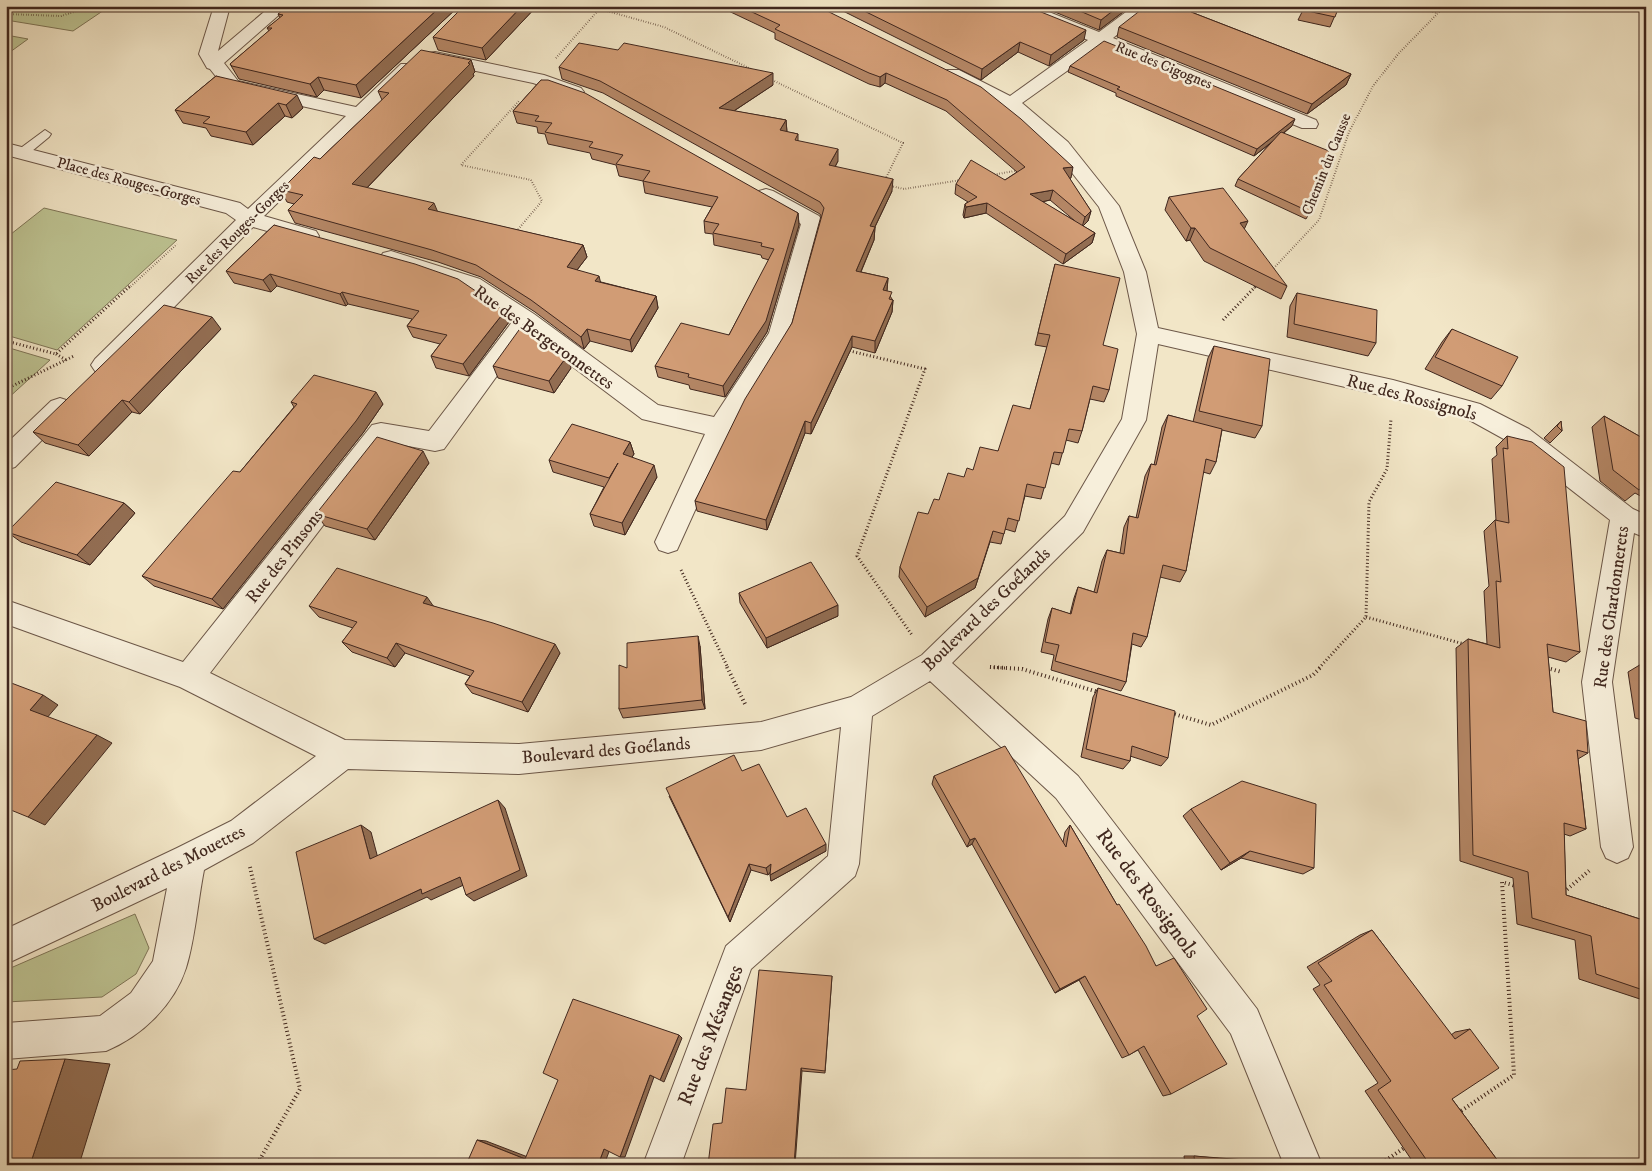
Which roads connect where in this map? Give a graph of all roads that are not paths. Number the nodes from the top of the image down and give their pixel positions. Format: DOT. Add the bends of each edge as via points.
graph roads {
  1 [pos="222,6"];
  2 [pos="282,6"];
  3 [pos="1019,6"];
  4 [pos="1144,6"];
  5 [pos="1101,40"];
  6 [pos="928,62"];
  7 [pos="214,64"];
  8 [pos="595,99"];
  9 [pos="1010,103"];
  10 [pos="359,113"];
  11 [pos="1309,124"];
  12 [pos="45,134"];
  13 [pos="14,151"];
  14 [pos="751,186"];
  15 [pos="249,219"];
  16 [pos="325,240"];
  17 [pos="372,253"];
  18 [pos="526,320"];
  19 [pos="1148,334"];
  20 [pos="720,428"];
  21 [pos="6,460"];
  22 [pos="1635,521"];
  23 [pos="668,542"];
  24 [pos="6,612"];
  25 [pos="932,664"];
  26 [pos="189,677"];
  27 [pos="858,709"];
  28 [pos="343,754"];
  29 [pos="1617,848"];
  30 [pos="189,860"];
  31 [pos="6,947"];
  32 [pos="6,1041"];
  33 [pos="662,1165"];
  34 [pos="1303,1165"];
  1 -- 7 [label="street" via="208,54"];
  2 -- 7 [label="street"];
  3 -- 5 [label="street, Rue des Cigognes"];
  4 -- 5 [label="street"];
  5 -- 9 [label="street"];
  5 -- 11 [label="street, Rue des Cigognes"];
  6 -- 9 [label="street, Boulevard des Goélands"];
  7 -- 10 [label="street" via="232,85"];
  8 -- 10 [label="street, Rue des Rouges-Gorges" via="430,47"];
  9 -- 19 [label="street, Boulevard des Goélands" via="1060,146 1109,206 1135,272"];
  10 -- 15 [label="street, Rue des Rouges-Gorges"];
  12 -- 13 [label="lane"];
  13 -- 15 [label="street, Place des Rouges-Gorges" via="233,208"];
  14 -- 20 [label="street" via="812,220 780,334"];
  15 -- 16 [label="street"];
  15 -- 21 [label="street, Rue des Rouges-Gorges"];
  17 -- 18 [label="street, Rue des Bergeronnettes" via="472,284"];
  18 -- 20 [label="street, Rue des Bergeronnettes" via="652,413"];
  18 -- 26 [label="street, Rue des Pinsons" via="435,442 381,432"];
  19 -- 22 [label="street, Rue des Rossignols" via="1471,410 1520,436"];
  19 -- 25 [label="street, Boulevard des Goélands" via="1134,420 1074,524"];
  20 -- 23 [label="street"];
  22 -- 29 [label="street, Rue des Chardonnerets" via="1597,682"];
  24 -- 26 [label="street"];
  25 -- 27 [label="street, Boulevard des Goélands"];
  25 -- 34 [label="street, Rue des Rossignols" via="1067,786 1244,1022"];
  26 -- 28 [label="street, Boulevard des Goélands"];
  27 -- 28 [label="street, Boulevard des Goélands" via="761,736 518,759"];
  27 -- 33 [label="street, Rue des Mésanges" via="843,864 738,958"];
  28 -- 30 [label="street, Boulevard des Mouettes" via="242,832"];
  30 -- 31 [label="street, Boulevard des Mouettes"];
  30 -- 32 [label="street" via="169,967 144,1006 106,1034"];
}
